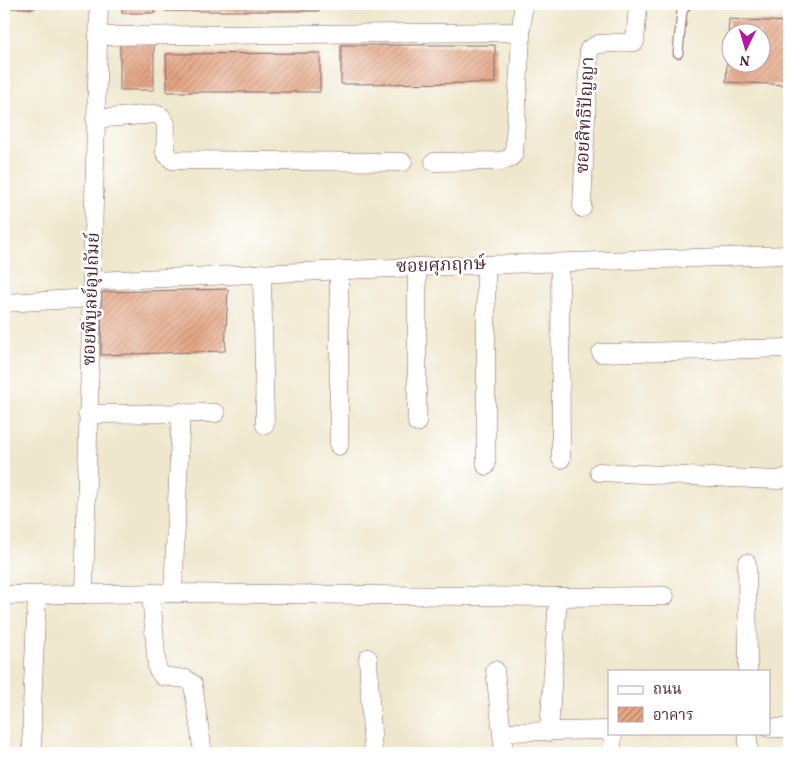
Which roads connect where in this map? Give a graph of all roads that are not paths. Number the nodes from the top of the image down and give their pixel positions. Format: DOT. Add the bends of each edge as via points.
graph roads {
  1 [pos="99,4"];
  2 [pos="523,4"];
  3 [pos="638,4"];
  4 [pos="687,4"];
  5 [pos="522,32"];
  6 [pos="98,36"];
  7 [pos="678,53"];
  8 [pos="95,119"];
  9 [pos="403,162"];
  10 [pos="434,162"];
  11 [pos="582,208"];
  12 [pos="789,255"];
  13 [pos="560,264"];
  14 [pos="486,265"];
  15 [pos="416,267"];
  16 [pos="339,270"];
  17 [pos="262,273"];
  18 [pos="93,289"];
  19 [pos="4,302"];
  20 [pos="789,348"];
  21 [pos="601,353"];
  22 [pos="181,412"];
  23 [pos="216,413"];
  24 [pos="87,414"];
  25 [pos="417,423"];
  26 [pos="265,425"];
  27 [pos="339,446"];
  28 [pos="561,458"];
  29 [pos="486,466"];
  30 [pos="599,472"];
  31 [pos="789,477"];
  32 [pos="747,563"];
  33 [pos="151,593"];
  34 [pos="173,593"];
  35 [pos="84,594"];
  36 [pos="4,595"];
  37 [pos="37,595"];
  38 [pos="665,596"];
  39 [pos="558,597"];
  40 [pos="368,658"];
  41 [pos="495,670"];
  42 [pos="748,670"];
  43 [pos="770,728"];
  44 [pos="789,728"];
  45 [pos="608,730"];
  46 [pos="503,732"];
  47 [pos="549,732"];
  48 [pos="613,734"];
  49 [pos="748,734"];
  50 [pos="32,753"];
  51 [pos="203,753"];
  52 [pos="373,753"];
  53 [pos="504,753"];
  54 [pos="612,753"];
  55 [pos="748,753"];
  1 -- 6 [label="street, ซอยพิบูลย์อุปถัมย์"];
  2 -- 5 [label="street"];
  3 -- 11 [label="street, ซอยสิทธิปัญญา" via="635,42 598,44 589,49"];
  4 -- 7 [label="lane" via="682,11"];
  5 -- 6 [label="street"];
  5 -- 10 [label="street" via="514,154 509,160"];
  6 -- 8 [label="street, ซอยพิบูลย์อุปถัมย์"];
  8 -- 9 [label="street" via="161,116 166,124 165,153 172,160"];
  8 -- 18 [label="street, ซอยพิบูลย์อุปถัมย์"];
  12 -- 13 [label="street, ซอยศุภฤกษ์"];
  13 -- 14 [label="street, ซอยศุภฤกษ์"];
  13 -- 28 [label="street"];
  14 -- 15 [label="street, ซอยศุภฤกษ์"];
  14 -- 29 [label="street"];
  15 -- 16 [label="street, ซอยศุภฤกษ์"];
  15 -- 25 [label="street"];
  16 -- 17 [label="street, ซอยศุภฤกษ์"];
  16 -- 27 [label="street"];
  17 -- 18 [label="street, ซอยศุภฤกษ์"];
  17 -- 26 [label="street"];
  18 -- 19 [label="street, ซอยศุภฤกษ์"];
  18 -- 24 [label="street, ซอยพิบูลย์อุปถัมย์"];
  20 -- 21 [label="street"];
  22 -- 23 [label="street"];
  22 -- 24 [label="street"];
  22 -- 34 [label="street"];
  24 -- 35 [label="street, ซอยพิบูลย์อุปถัมย์"];
  30 -- 31 [label="street" via="778,480"];
  32 -- 42 [label="street"];
  33 -- 34 [label="street"];
  33 -- 35 [label="street"];
  33 -- 51 [label="street" via="157,668 162,676 186,679 193,684"];
  34 -- 39 [label="street"];
  35 -- 37 [label="street"];
  36 -- 37 [label="street"];
  37 -- 50 [label="street"];
  38 -- 39 [label="street"];
  39 -- 47 [label="street"];
  40 -- 52 [label="street"];
  41 -- 46 [label="street"];
  43 -- 44 [label="street"];
  45 -- 47 [label="street"];
  46 -- 47 [label="street"];
  46 -- 53 [label="street"];
  48 -- 54 [label="street"];
  49 -- 55 [label="street"];
}
